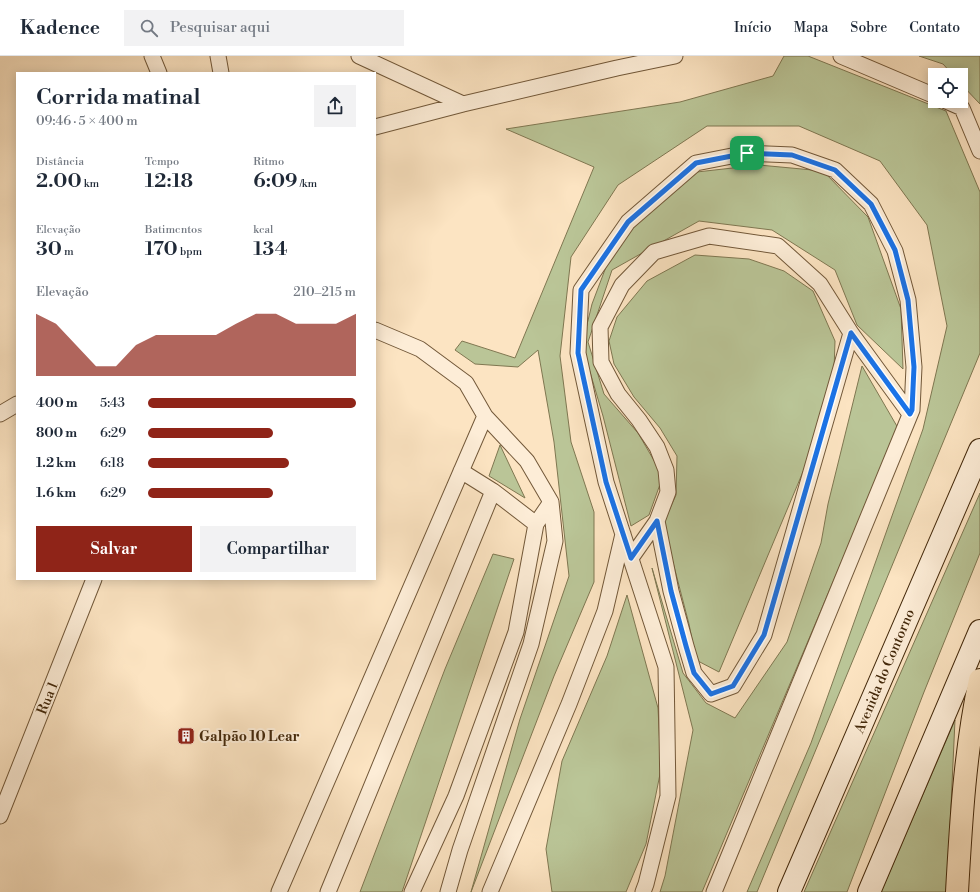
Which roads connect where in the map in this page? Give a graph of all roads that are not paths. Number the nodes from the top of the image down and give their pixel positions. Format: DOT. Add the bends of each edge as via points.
graph roads {
  1 [pos="152,56"];
  2 [pos="218,56"];
  3 [pos="359,56"];
  4 [pos="673,56"];
  5 [pos="841,56"];
  6 [pos="159,72"];
  7 [pos="221,72"];
  8 [pos="928,93"];
  9 [pos="463,104"];
  10 [pos="962,108"];
  11 [pos="376,127"];
  12 [pos="980,151"];
  13 [pos="376,330"];
  14 [pos="851,333"];
  15 [pos="16,405"];
  16 [pos="0,414"];
  17 [pos="910,414"];
  18 [pos="485,416"];
  19 [pos="980,450"];
  20 [pos="461,471"];
  21 [pos="493,491"];
  22 [pos="552,502"];
  23 [pos="657,521"];
  24 [pos="536,524"];
  25 [pos="623,533"];
  26 [pos="631,558"];
  27 [pos="94,580"];
  28 [pos="980,631"];
  29 [pos="980,680"];
  30 [pos="0,816"];
  31 [pos="279,892"];
  32 [pos="328,892"];
  33 [pos="412,892"];
  34 [pos="448,892"];
  35 [pos="490,892"];
  36 [pos="643,892"];
  37 [pos="714,892"];
  38 [pos="789,892"];
  39 [pos="869,892"];
  40 [pos="957,892"];
  1 -- 6 [label="lane"];
  2 -- 7 [label="lane"];
  3 -- 9 [label="lane"];
  4 -- 9 [label="lane"];
  5 -- 8 [label="lane"];
  9 -- 11 [label="lane"];
  10 -- 12 [label="lane"];
  13 -- 18 [label="lane" via="420,349 466,383"];
  14 -- 17 [label="lane"];
  14 -- 23 [label="lane" via="820,284 778,246 709,236 654,252 622,285 600,327 601,362 618,394 657,447 666,470 668,492"];
  14 -- 23 [label="lane" via="764,635 733,686 711,694 694,673 671,591"];
  15 -- 16 [label="lane"];
  17 -- 25 [label="lane" via="914,367 908,300 895,250 871,204 835,170 792,155 747,153 696,163 628,222 581,290 578,353 606,482"];
  17 -- 37 [label="lane"];
  18 -- 20 [label="lane"];
  18 -- 22 [label="lane" via="527,461"];
  19 -- 38 [label="main road, Avenida do Contorno"];
  20 -- 21 [label="lane"];
  20 -- 31 [label="lane"];
  21 -- 24 [label="lane"];
  21 -- 32 [label="lane"];
  22 -- 24 [label="lane"];
  22 -- 34 [label="lane" via="554,541 531,644"];
  23 -- 26 [label="lane"];
  24 -- 33 [label="lane" via="516,632 456,796"];
  25 -- 26 [label="lane"];
  25 -- 35 [label="lane" via="605,611"];
  26 -- 36 [label="lane" via="666,667 668,796"];
  27 -- 30 [label="lane, Rua 1"];
  28 -- 39 [label="main road"];
  29 -- 40 [label="highway" via="972,719 962,808"];
}
